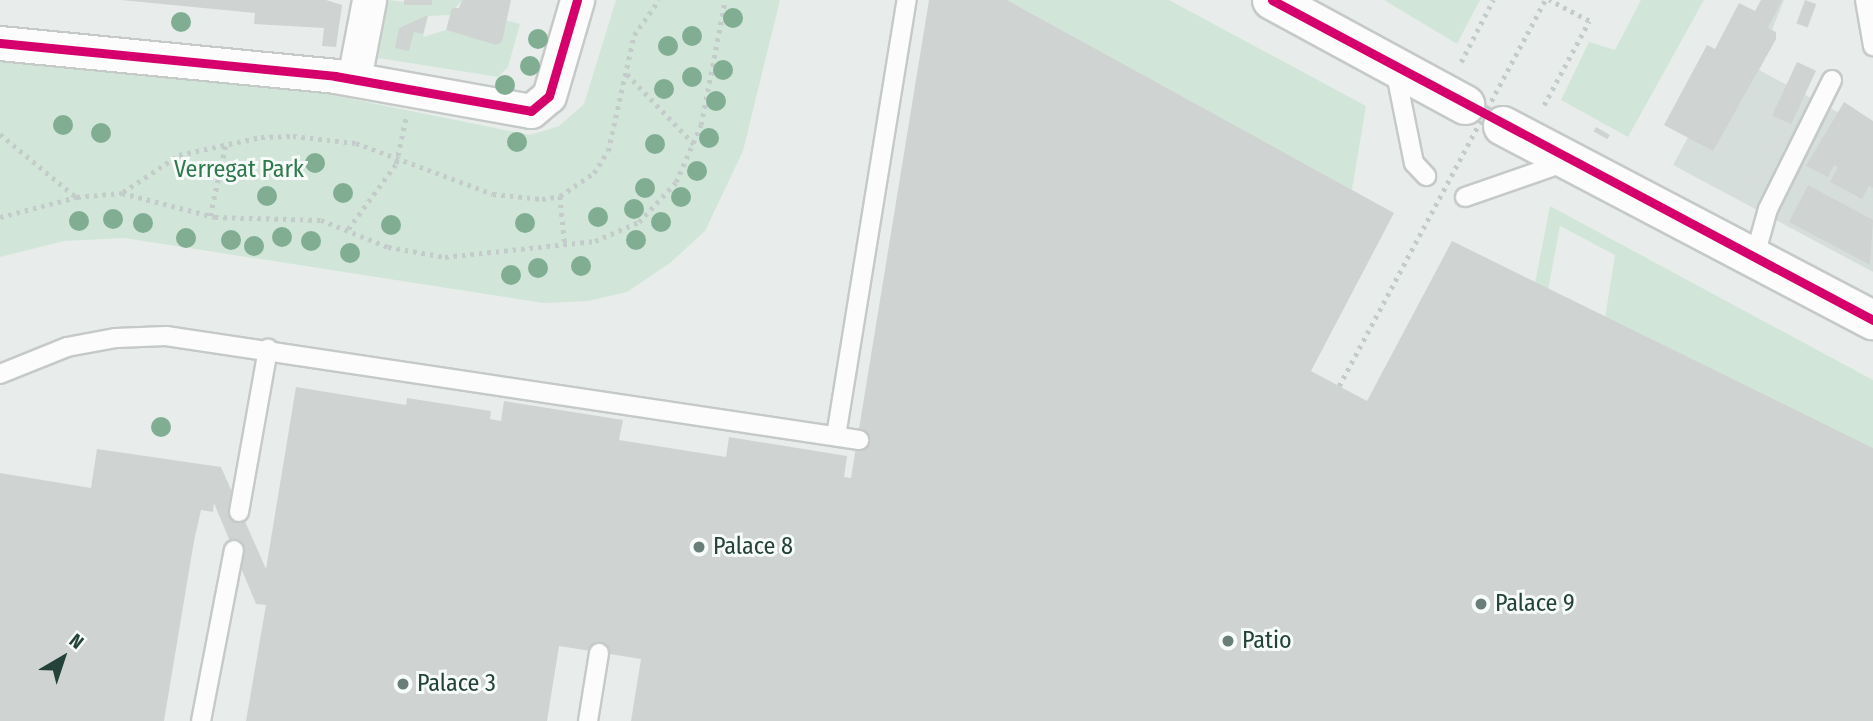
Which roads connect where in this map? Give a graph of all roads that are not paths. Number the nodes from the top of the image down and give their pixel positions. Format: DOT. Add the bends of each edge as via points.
graph roads {
  1 [pos="369,0"];
  2 [pos="577,0"];
  3 [pos="907,0"];
  4 [pos="1272,0"];
  5 [pos="1866,0"];
  6 [pos="0,43"];
  7 [pos="1873,46"];
  8 [pos="1394,66"];
  9 [pos="354,79"];
  10 [pos="1832,80"];
  11 [pos="1465,105"];
  12 [pos="1503,126"];
  13 [pos="1568,161"];
  14 [pos="1426,176"];
  15 [pos="1465,197"];
  16 [pos="1754,259"];
  17 [pos="1873,320"];
  18 [pos="268,349"];
  19 [pos="0,374"];
  20 [pos="836,436"];
  21 [pos="859,440"];
  22 [pos="239,512"];
  23 [pos="234,550"];
  24 [pos="600,653"];
  25 [pos="201,721"];
  26 [pos="588,721"];
  1 -- 9 [label="street"];
  2 -- 9 [label="street" via="549,96 531,111"];
  3 -- 20 [label="lane"];
  4 -- 8 [label="main road"];
  5 -- 7 [label="lane"];
  6 -- 9 [label="street"];
  8 -- 11 [label="main road"];
  8 -- 14 [label="lane" via="1415,163"];
  10 -- 16 [label="lane" via="1768,209"];
  12 -- 13 [label="main road"];
  13 -- 15 [label="lane"];
  13 -- 16 [label="main road"];
  16 -- 17 [label="main road"];
  18 -- 19 [label="lane" via="166,336 116,338 67,347"];
  18 -- 20 [label="lane"];
  18 -- 22 [label="lane"];
  20 -- 21 [label="lane"];
  23 -- 25 [label="lane"];
  24 -- 26 [label="lane"];
}
